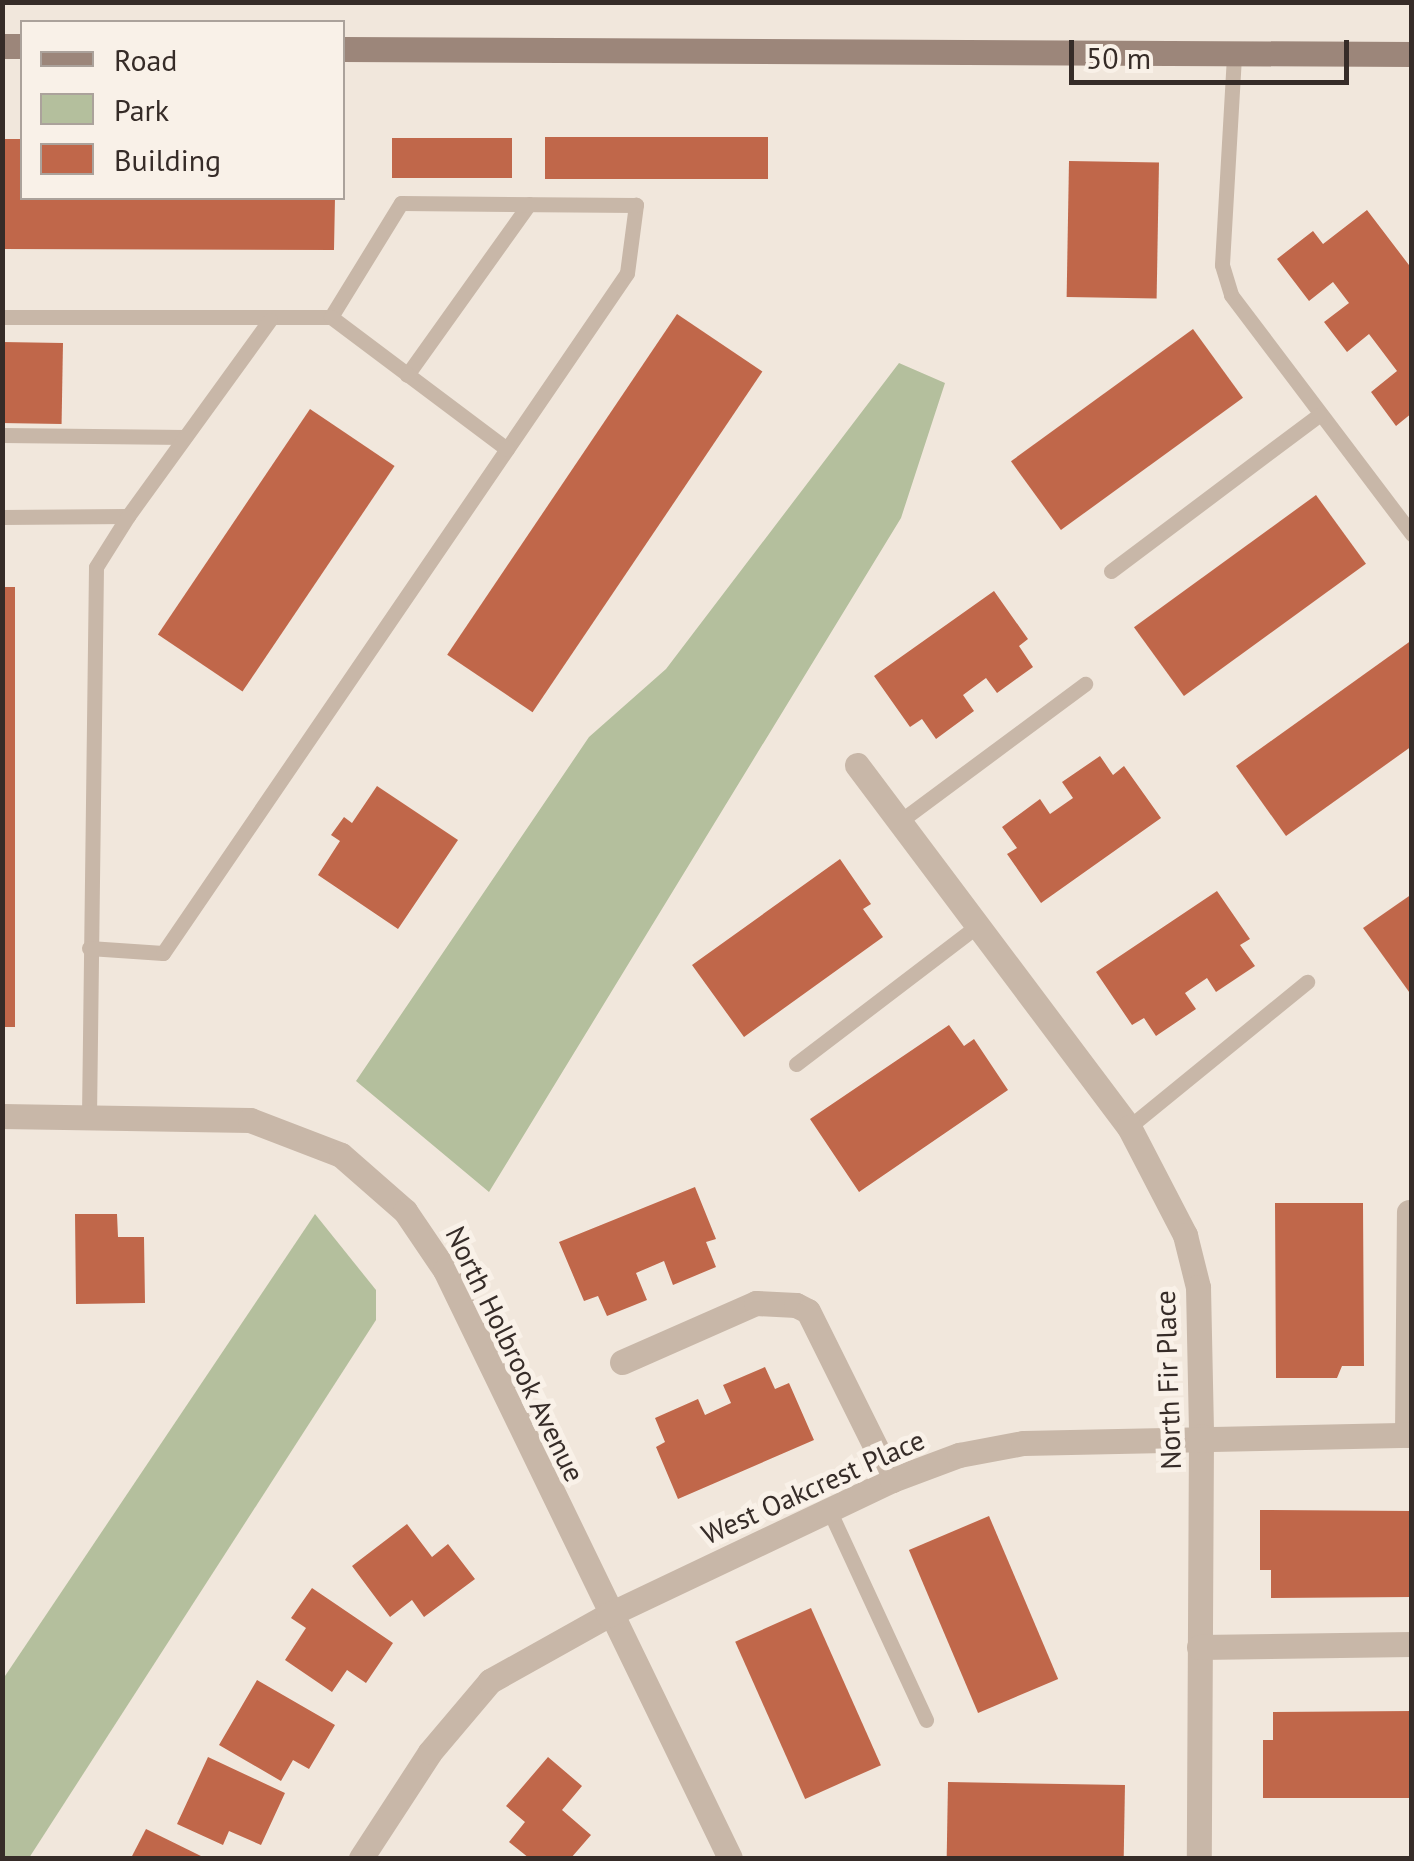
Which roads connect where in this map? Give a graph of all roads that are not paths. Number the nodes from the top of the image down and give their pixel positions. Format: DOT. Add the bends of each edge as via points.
graph roads {
  1 [pos="345,49"];
  2 [pos="1412,54"];
  3 [pos="1234,56"];
  4 [pos="529,204"];
  5 [pos="2,316"];
  6 [pos="330,317"];
  7 [pos="270,320"];
  8 [pos="408,374"];
  9 [pos="1319,415"];
  10 [pos="2,436"];
  11 [pos="185,437"];
  12 [pos="507,449"];
  13 [pos="128,516"];
  14 [pos="2,517"];
  15 [pos="1412,534"];
  16 [pos="1112,571"];
  17 [pos="1086,684"];
  18 [pos="856,765"];
  19 [pos="899,822"];
  20 [pos="978,926"];
  21 [pos="89,948"];
  22 [pos="1308,982"];
  23 [pos="796,1064"];
  24 [pos="2,1116"];
  25 [pos="89,1116"];
  26 [pos="1129,1127"];
  27 [pos="1409,1212"];
  28 [pos="622,1362"];
  29 [pos="1409,1435"];
  30 [pos="1201,1436"];
  31 [pos="892,1480"];
  32 [pos="830,1512"];
  33 [pos="608,1615"];
  34 [pos="1412,1644"];
  35 [pos="1199,1647"];
  36 [pos="926,1720"];
  37 [pos="360,1858"];
  38 [pos="730,1858"];
  39 [pos="1200,1858"];
  1 -- 3 [label="main road"];
  2 -- 3 [label="main road"];
  3 -- 9 [label="lane" via="1222,266 1244,317"];
  4 -- 6 [label="lane" via="400,203"];
  4 -- 8 [label="lane"];
  4 -- 12 [label="lane" via="636,205 627,273"];
  5 -- 7 [label="lane"];
  6 -- 7 [label="lane"];
  6 -- 8 [label="lane"];
  7 -- 11 [label="lane"];
  8 -- 12 [label="lane"];
  9 -- 15 [label="lane"];
  9 -- 16 [label="lane"];
  10 -- 11 [label="lane"];
  11 -- 13 [label="lane"];
  12 -- 21 [label="lane" via="163,953"];
  13 -- 14 [label="lane"];
  13 -- 21 [label="lane" via="96,567"];
  17 -- 19 [label="lane"];
  18 -- 19 [label="street, North Fir Place"];
  19 -- 20 [label="street, North Fir Place"];
  20 -- 23 [label="lane"];
  20 -- 26 [label="street, North Fir Place"];
  21 -- 25 [label="lane"];
  22 -- 26 [label="lane"];
  24 -- 25 [label="street, North Holbrook Avenue"];
  25 -- 33 [label="street, North Holbrook Avenue" via="250,1120 341,1155 390,1195 427,1236 445,1270"];
  26 -- 30 [label="street, North Fir Place" via="1167,1190 1198,1287"];
  27 -- 29 [label="street"];
  28 -- 31 [label="street" via="756,1303 796,1305 808,1312"];
  29 -- 30 [label="street, West Oakcrest Place"];
  30 -- 31 [label="street, West Oakcrest Place" via="1023,1443 959,1455"];
  30 -- 35 [label="street, North Fir Place"];
  31 -- 32 [label="street, West Oakcrest Place"];
  32 -- 33 [label="street, West Oakcrest Place"];
  32 -- 36 [label="lane"];
  33 -- 37 [label="street, West Oakcrest Place" via="490,1681 430,1752"];
  33 -- 38 [label="street, North Holbrook Avenue"];
  34 -- 35 [label="street"];
  35 -- 39 [label="street, North Fir Place"];
}
